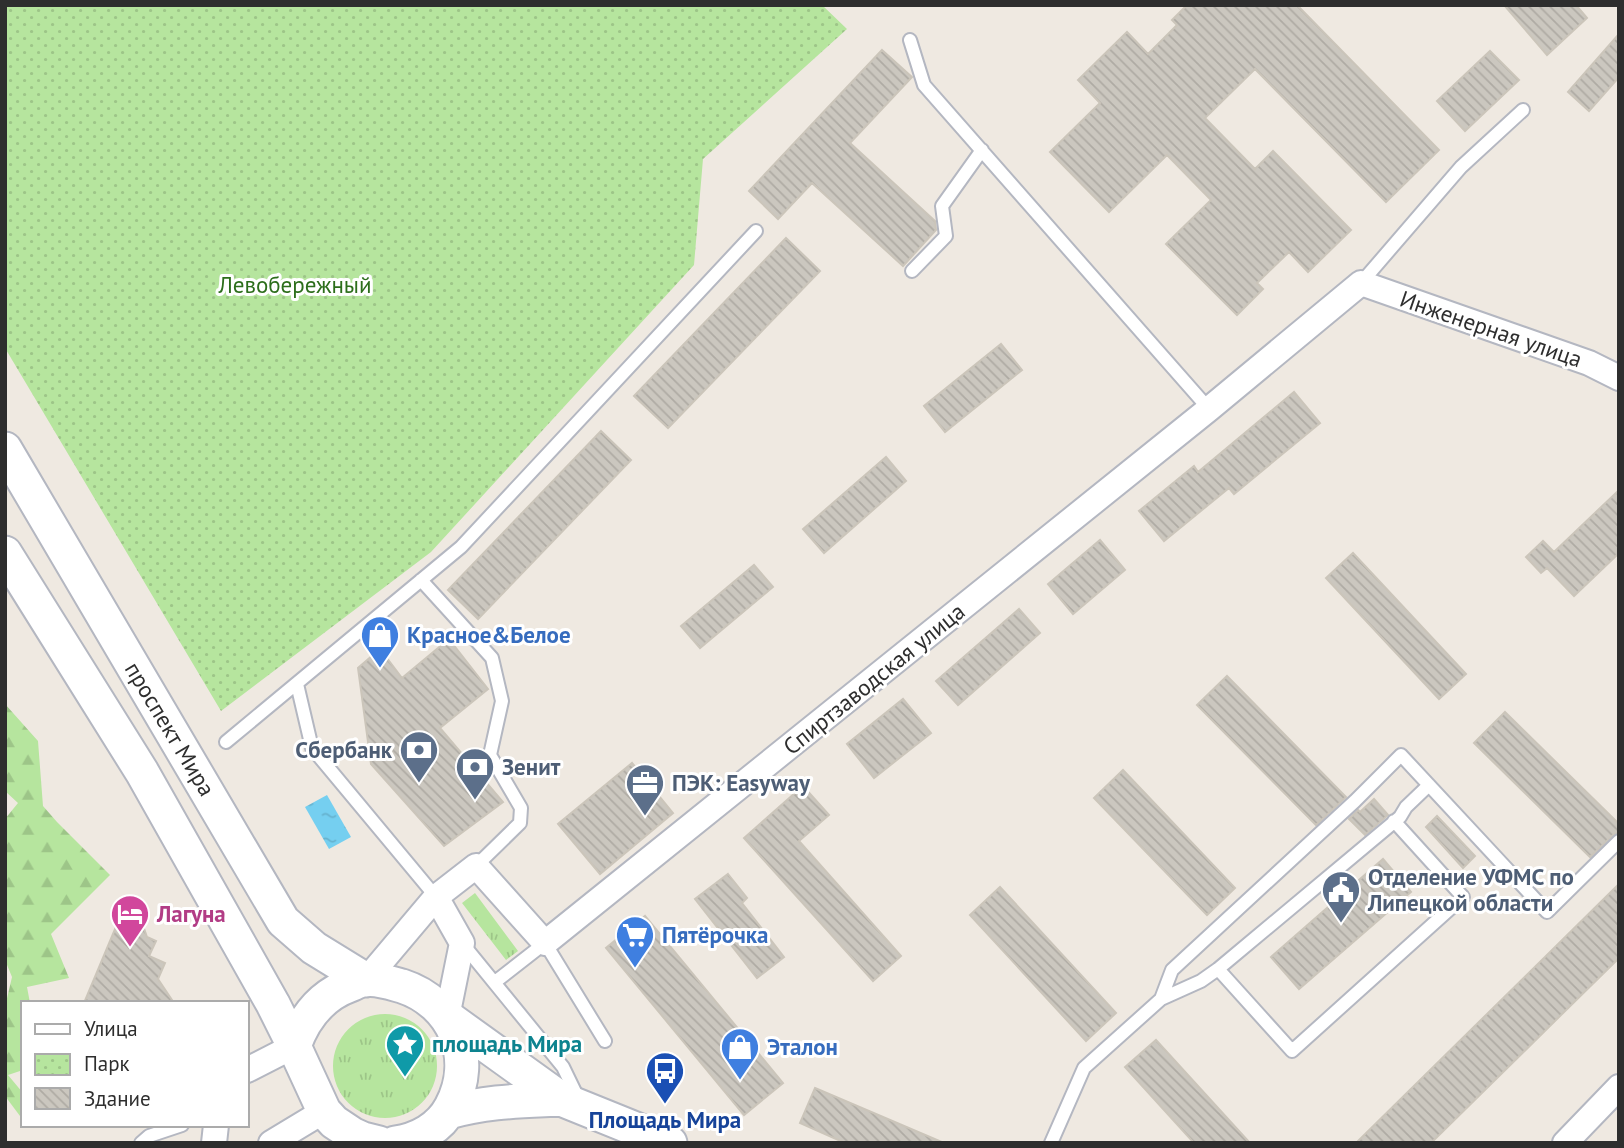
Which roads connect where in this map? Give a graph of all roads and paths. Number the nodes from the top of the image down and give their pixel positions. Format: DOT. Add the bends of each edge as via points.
graph roads {
  1 [pos="910,40"];
  2 [pos="1523,110"];
  3 [pos="982,150"];
  4 [pos="756,231"];
  5 [pos="912,271"];
  6 [pos="1361,283"];
  7 [pos="1619,378"];
  8 [pos="1209,409"];
  9 [pos="5,449"];
  10 [pos="5,553"];
  11 [pos="421,580"];
  12 [pos="297,684"];
  13 [pos="226,742"];
  14 [pos="1429,785"];
  15 [pos="1394,821"];
  16 [pos="1619,841"];
  17 [pos="476,866"];
  18 [pos="436,897"];
  19 [pos="462,943"];
  20 [pos="545,943"];
  21 [pos="1218,969"];
  22 [pos="366,980"];
  23 [pos="495,982"];
  24 [pos="1161,999"];
  25 [pos="447,1017"];
  26 [pos="605,1041"];
  27 [pos="294,1046"];
  28 [pos="248,1069"];
  29 [pos="1619,1087"];
  30 [pos="572,1104"];
  31 [pos="324,1111"];
  32 [pos="176,1127"];
  33 [pos="436,1128"];
  34 [pos="141,1143"];
  35 [pos="271,1143"];
  36 [pos="334,1143"];
  37 [pos="380,1143"];
  38 [pos="395,1143"];
  39 [pos="670,1143"];
  40 [pos="1051,1143"];
  41 [pos="1565,1143"];
  1 -- 3 [label="lane" via="924,85"];
  2 -- 6 [label="lane" via="1461,167"];
  3 -- 5 [label="lane" via="942,206 946,236"];
  3 -- 8 [label="lane"];
  4 -- 11 [label="lane" via="461,548"];
  6 -- 7 [label="street, Инженерная улица" via="1589,363"];
  6 -- 8 [label="street, Спиртзаводская улица"];
  8 -- 20 [label="street, Спиртзаводская улица"];
  9 -- 22 [label="main road, проспект Мира" via="284,921 314,948"];
  10 -- 27 [label="main road, проспект Мира" via="142,772"];
  11 -- 12 [label="lane"];
  11 -- 17 [label="lane" via="492,658 502,701 490,755 521,808 520,823"];
  12 -- 13 [label="lane"];
  12 -- 18 [label="lane" via="312,748"];
  14 -- 15 [label="lane"];
  14 -- 16 [label="lane" via="1547,912"];
  14 -- 24 [label="lane" via="1401,755 1172,970"];
  15 -- 21 [label="lane"];
  15 -- 21 [label="lane" via="1463,897 1292,1051"];
  17 -- 18 [label="street"];
  17 -- 20 [label="street"];
  18 -- 19 [label="street"];
  18 -- 22 [label="street"];
  19 -- 23 [label="lane"];
  19 -- 25 [label="street"];
  20 -- 23 [label="lane"];
  20 -- 26 [label="lane"];
  21 -- 24 [label="lane"];
  22 -- 25 [label="main road" via="411,989"];
  22 -- 27 [label="main road" via="318,1005"];
  23 -- 30 [label="lane" via="562,1068"];
  24 -- 40 [label="lane" via="1084,1068"];
  25 -- 30 [label="main road"];
  25 -- 33 [label="main road" via="458,1042 459,1090"];
  27 -- 28 [label="street"];
  27 -- 31 [label="main road"];
  29 -- 41 [label="street"];
  30 -- 33 [label="main road" via="474,1105"];
  30 -- 39 [label="main road"];
  31 -- 35 [label="street"];
  31 -- 36 [label="main road"];
  31 -- 37 [label="main road" via="352,1134"];
  32 -- 34 [label="lane"];
  33 -- 38 [label="main road"];
}
